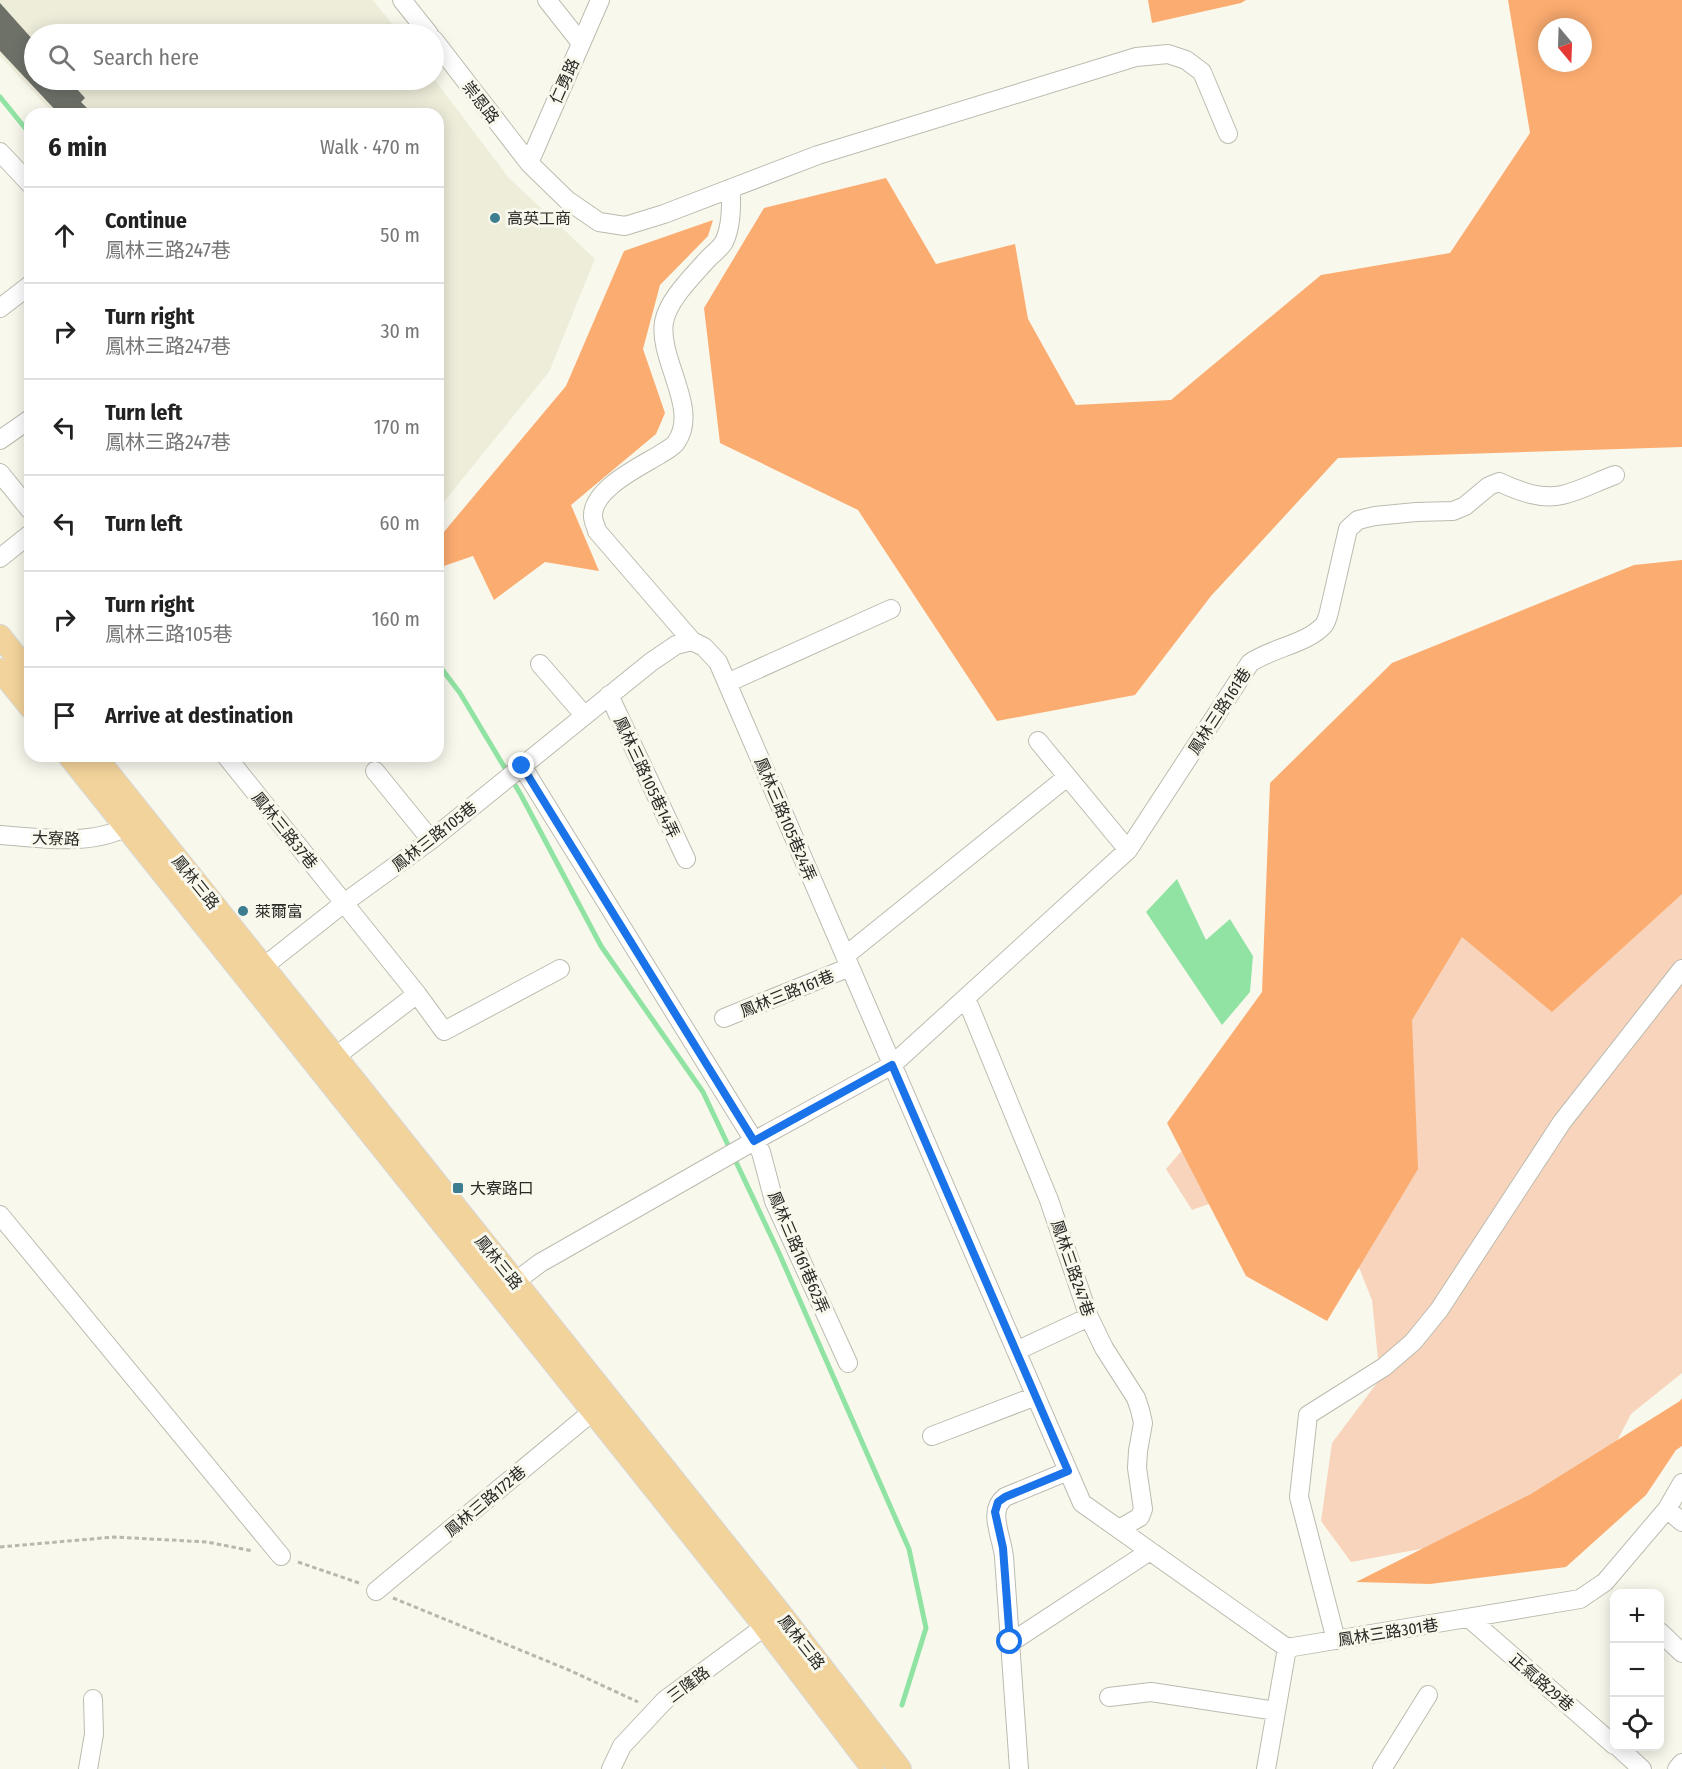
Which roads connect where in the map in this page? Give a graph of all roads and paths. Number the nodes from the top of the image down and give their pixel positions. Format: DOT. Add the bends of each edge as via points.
graph roads {
  1 [pos="402,0"];
  2 [pos="547,0"];
  3 [pos="600,0"];
  4 [pos="421,24"];
  5 [pos="581,43"];
  6 [pos="444,53"];
  7 [pos="1228,134"];
  8 [pos="0,152"];
  9 [pos="529,163"];
  10 [pos="24,178"];
  11 [pos="731,188"];
  12 [pos="24,290"];
  13 [pos="0,308"];
  14 [pos="24,423"];
  15 [pos="0,440"];
  16 [pos="0,473"];
  17 [pos="1615,475"];
  18 [pos="24,503"];
  19 [pos="24,539"];
  20 [pos="0,558"];
  21 [pos="891,609"];
  22 [pos="0,636"];
  23 [pos="692,641"];
  24 [pos="540,664"];
  25 [pos="24,666"];
  26 [pos="0,670"];
  27 [pos="727,682"];
  28 [pos="609,695"];
  29 [pos="24,700"];
  30 [pos="584,716"];
  31 [pos="1038,741"];
  32 [pos="75,762"];
  33 [pos="99,762"];
  34 [pos="231,762"];
  35 [pos="375,771"];
  36 [pos="514,773"];
  37 [pos="1067,777"];
  38 [pos="135,822"];
  39 [pos="0,835"];
  40 [pos="431,840"];
  41 [pos="1128,850"];
  42 [pos="686,859"];
  43 [pos="344,903"];
  44 [pos="848,961"];
  45 [pos="560,969"];
  46 [pos="1682,969"];
  47 [pos="255,973"];
  48 [pos="417,994"];
  49 [pos="966,998"];
  50 [pos="724,1018"];
  51 [pos="335,1057"];
  52 [pos="892,1065"];
  53 [pos="750,1143"];
  54 [pos="0,1215"];
  55 [pos="507,1289"];
  56 [pos="1089,1317"];
  57 [pos="1016,1351"];
  58 [pos="848,1363"];
  59 [pos="1036,1396"];
  60 [pos="592,1412"];
  61 [pos="932,1436"];
  62 [pos="1068,1471"];
  63 [pos="1682,1483"];
  64 [pos="1667,1509"];
  65 [pos="1682,1522"];
  66 [pos="1119,1529"];
  67 [pos="0,1547"];
  68 [pos="1150,1551"];
  69 [pos="281,1556"];
  70 [pos="1612,1588"];
  71 [pos="376,1591"];
  72 [pos="1470,1618"];
  73 [pos="773,1621"];
  74 [pos="1664,1637"];
  75 [pos="1336,1640"];
  76 [pos="1010,1642"];
  77 [pos="1287,1648"];
  78 [pos="1682,1653"];
  79 [pos="1428,1695"];
  80 [pos="1109,1697"];
  81 [pos="93,1699"];
  82 [pos="656,1710"];
  83 [pos="1276,1711"];
  84 [pos="1610,1741"];
  85 [pos="1622,1751"];
  86 [pos="1682,1763"];
  87 [pos="88,1769"];
  88 [pos="611,1769"];
  89 [pos="873,1769"];
  90 [pos="900,1769"];
  91 [pos="1019,1769"];
  92 [pos="1266,1769"];
  93 [pos="1382,1769"];
  94 [pos="1642,1769"];
  95 [pos="1677,1769"];
  1 -- 4 [label="street"];
  2 -- 5 [label="street"];
  3 -- 5 [label="street, 仁勇路"];
  5 -- 9 [label="street, 仁勇路"];
  6 -- 9 [label="street, 崇恩路"];
  7 -- 11 [label="street, 崇恩路" via="1202,72 1186,60 1168,54 1136,57 818,155"];
  8 -- 10 [label="street"];
  9 -- 11 [label="street, 崇恩路" via="567,200 600,222 625,226"];
  11 -- 23 [label="street, 鳳林三路105巷24弄" via="731,220 723,243 674,300 664,320 663,342 674,372 684,430 676,444 602,494 592,516 597,531"];
  12 -- 13 [label="street"];
  14 -- 15 [label="street"];
  16 -- 18 [label="street"];
  17 -- 41 [label="street, 鳳林三路161巷" via="1562,495 1542,496 1499,482 1453,511 1358,520 1348,529 1325,624 1313,634 1250,663"];
  19 -- 20 [label="street"];
  21 -- 27 [label="street"];
  22 -- 25 [label="main road"];
  23 -- 27 [label="street, 鳳林三路105巷24弄" via="718,662"];
  23 -- 28 [label="street, 鳳林三路105巷" via="676,645"];
  24 -- 30 [label="street"];
  26 -- 29 [label="main road"];
  27 -- 44 [label="street, 鳳林三路105巷24弄"];
  28 -- 30 [label="street, 鳳林三路105巷"];
  28 -- 42 [label="street, 鳳林三路105巷14弄"];
  30 -- 36 [label="street, 鳳林三路105巷"];
  31 -- 37 [label="street"];
  32 -- 38 [label="main road, 鳳林三路"];
  33 -- 38 [label="main road, 鳳林三路"];
  34 -- 43 [label="street, 鳳林三路37巷"];
  35 -- 40 [label="street"];
  36 -- 40 [label="street, 鳳林三路105巷"];
  36 -- 53 [label="street"];
  37 -- 41 [label="street"];
  37 -- 44 [label="street, 鳳林三路161巷"];
  38 -- 39 [label="street, 大寮路" via="82,840"];
  38 -- 47 [label="main road, 鳳林三路"];
  40 -- 43 [label="street, 鳳林三路105巷"];
  41 -- 49 [label="street, 鳳林三路161巷"];
  43 -- 47 [label="street, 鳳林三路105巷"];
  43 -- 48 [label="street"];
  44 -- 50 [label="street, 鳳林三路161巷"];
  44 -- 52 [label="street, 鳳林三路161巷"];
  45 -- 48 [label="street" via="444,1031"];
  46 -- 75 [label="street" via="1562,1122 1439,1310 1413,1342 1384,1367 1308,1415 1299,1497"];
  47 -- 51 [label="main road, 鳳林三路"];
  47 -- 55 [label="main road, 鳳林三路"];
  48 -- 51 [label="street"];
  49 -- 52 [label="street, 鳳林三路161巷"];
  49 -- 56 [label="street, 鳳林三路247巷" via="1049,1200"];
  51 -- 55 [label="main road, 鳳林三路"];
  52 -- 53 [label="street"];
  52 -- 57 [label="street"];
  53 -- 55 [label="street" via="540,1263"];
  53 -- 58 [label="street, 鳳林三路161巷62弄" via="761,1152 774,1202"];
  54 -- 69 [label="street"];
  55 -- 60 [label="main road, 鳳林三路"];
  55 -- 73 [label="main road, 鳳林三路"];
  56 -- 57 [label="street"];
  56 -- 66 [label="street, 鳳林三路247巷" via="1136,1398 1143,1424 1137,1468 1143,1509 1140,1517"];
  57 -- 59 [label="street"];
  59 -- 61 [label="street"];
  59 -- 62 [label="street"];
  60 -- 71 [label="street, 鳳林三路172巷"];
  60 -- 73 [label="main road, 鳳林三路"];
  62 -- 66 [label="street" via="1082,1503"];
  62 -- 76 [label="street" via="998,1502 995,1512 1003,1548"];
  63 -- 64 [label="street, 鳳林三路301巷"];
  64 -- 65 [label="street"];
  64 -- 70 [label="street, 鳳林三路301巷"];
  66 -- 68 [label="street"];
  67 -- 69 [label="path" via="114,1537 207,1542"];
  68 -- 76 [label="street"];
  68 -- 77 [label="street"];
  69 -- 71 [label="path"];
  70 -- 72 [label="street, 鳳林三路301巷" via="1580,1599"];
  71 -- 82 [label="path"];
  72 -- 75 [label="street, 鳳林三路301巷"];
  72 -- 84 [label="street, 正氣路29巷"];
  73 -- 82 [label="street, 三隆路"];
  73 -- 89 [label="main road, 鳳林三路"];
  73 -- 90 [label="main road, 鳳林三路"];
  74 -- 78 [label="street"];
  75 -- 77 [label="street, 鳳林三路301巷"];
  76 -- 91 [label="street"];
  77 -- 83 [label="street"];
  79 -- 93 [label="street"];
  80 -- 83 [label="street" via="1151,1692"];
  81 -- 87 [label="street" via="94,1734"];
  82 -- 88 [label="street, 三隆路" via="622,1746"];
  83 -- 92 [label="street"];
  85 -- 94 [label="street, 正氣路29巷"];
  86 -- 95 [label="street"];
}
